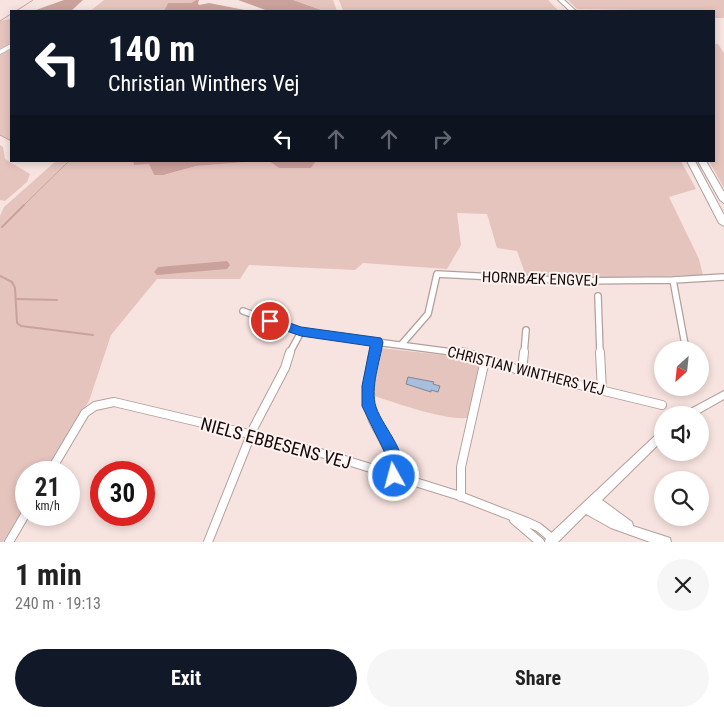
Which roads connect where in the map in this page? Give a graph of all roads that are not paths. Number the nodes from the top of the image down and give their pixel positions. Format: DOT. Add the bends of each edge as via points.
graph roads {
  1 [pos="558,1"];
  2 [pos="572,10"];
  3 [pos="692,162"];
  4 [pos="703,162"];
  5 [pos="724,200"];
  6 [pos="724,223"];
  7 [pos="724,277"];
  8 [pos="673,280"];
  9 [pos="598,296"];
  10 [pos="243,311"];
  11 [pos="526,330"];
  12 [pos="301,332"];
  13 [pos="684,341"];
  14 [pos="377,342"];
  15 [pos="401,345"];
  16 [pos="485,360"];
  17 [pos="522,371"];
  18 [pos="602,391"];
  19 [pos="724,396"];
  20 [pos="662,405"];
  21 [pos="705,406"];
  22 [pos="251,434"];
  23 [pos="654,443"];
  24 [pos="57,461"];
  25 [pos="394,476"];
  26 [pos="461,497"];
  27 [pos="594,500"];
  28 [pos="586,508"];
  29 [pos="511,517"];
  30 [pos="18,526"];
  31 [pos="634,530"];
  32 [pos="552,541"];
  33 [pos="9,542"];
  34 [pos="208,542"];
  35 [pos="540,542"];
  36 [pos="666,542"];
  1 -- 2 [label="highway"];
  3 -- 6 [label="highway"];
  4 -- 5 [label="highway"];
  7 -- 8 [label="street, HORNBÆK ENGVEJ"];
  8 -- 13 [label="street"];
  8 -- 15 [label="street, HORNBÆK ENGVEJ" via="575,281 438,274 428,314"];
  9 -- 18 [label="street"];
  10 -- 12 [label="street, CHRISTIAN WINTHERS VEJ"];
  11 -- 17 [label="street"];
  12 -- 14 [label="street, CHRISTIAN WINTHERS VEJ"];
  12 -- 22 [label="street"];
  14 -- 15 [label="street, CHRISTIAN WINTHERS VEJ"];
  14 -- 25 [label="street" via="368,386 369,406 394,457"];
  15 -- 16 [label="street, CHRISTIAN WINTHERS VEJ" via="461,352"];
  16 -- 17 [label="street, CHRISTIAN WINTHERS VEJ"];
  16 -- 26 [label="street" via="461,467"];
  17 -- 18 [label="street, CHRISTIAN WINTHERS VEJ"];
  18 -- 20 [label="street, CHRISTIAN WINTHERS VEJ"];
  19 -- 21 [label="main road"];
  22 -- 24 [label="street, NIELS EBBESENS VEJ" via="114,402 95,406 85,413"];
  22 -- 25 [label="street, NIELS EBBESENS VEJ"];
  22 -- 34 [label="street"];
  23 -- 27 [label="main road"];
  25 -- 26 [label="street, NIELS EBBESENS VEJ"];
  26 -- 29 [label="street, NIELS EBBESENS VEJ"];
  27 -- 28 [label="main road"];
  27 -- 31 [label="main road"];
  28 -- 31 [label="main road" via="604,520"];
  28 -- 32 [label="main road"];
  29 -- 32 [label="street, NIELS EBBESENS VEJ" via="538,527"];
  29 -- 35 [label="street, NIELS EBBESENS VEJ"];
  30 -- 33 [label="street"];
  31 -- 36 [label="main road"];
}
